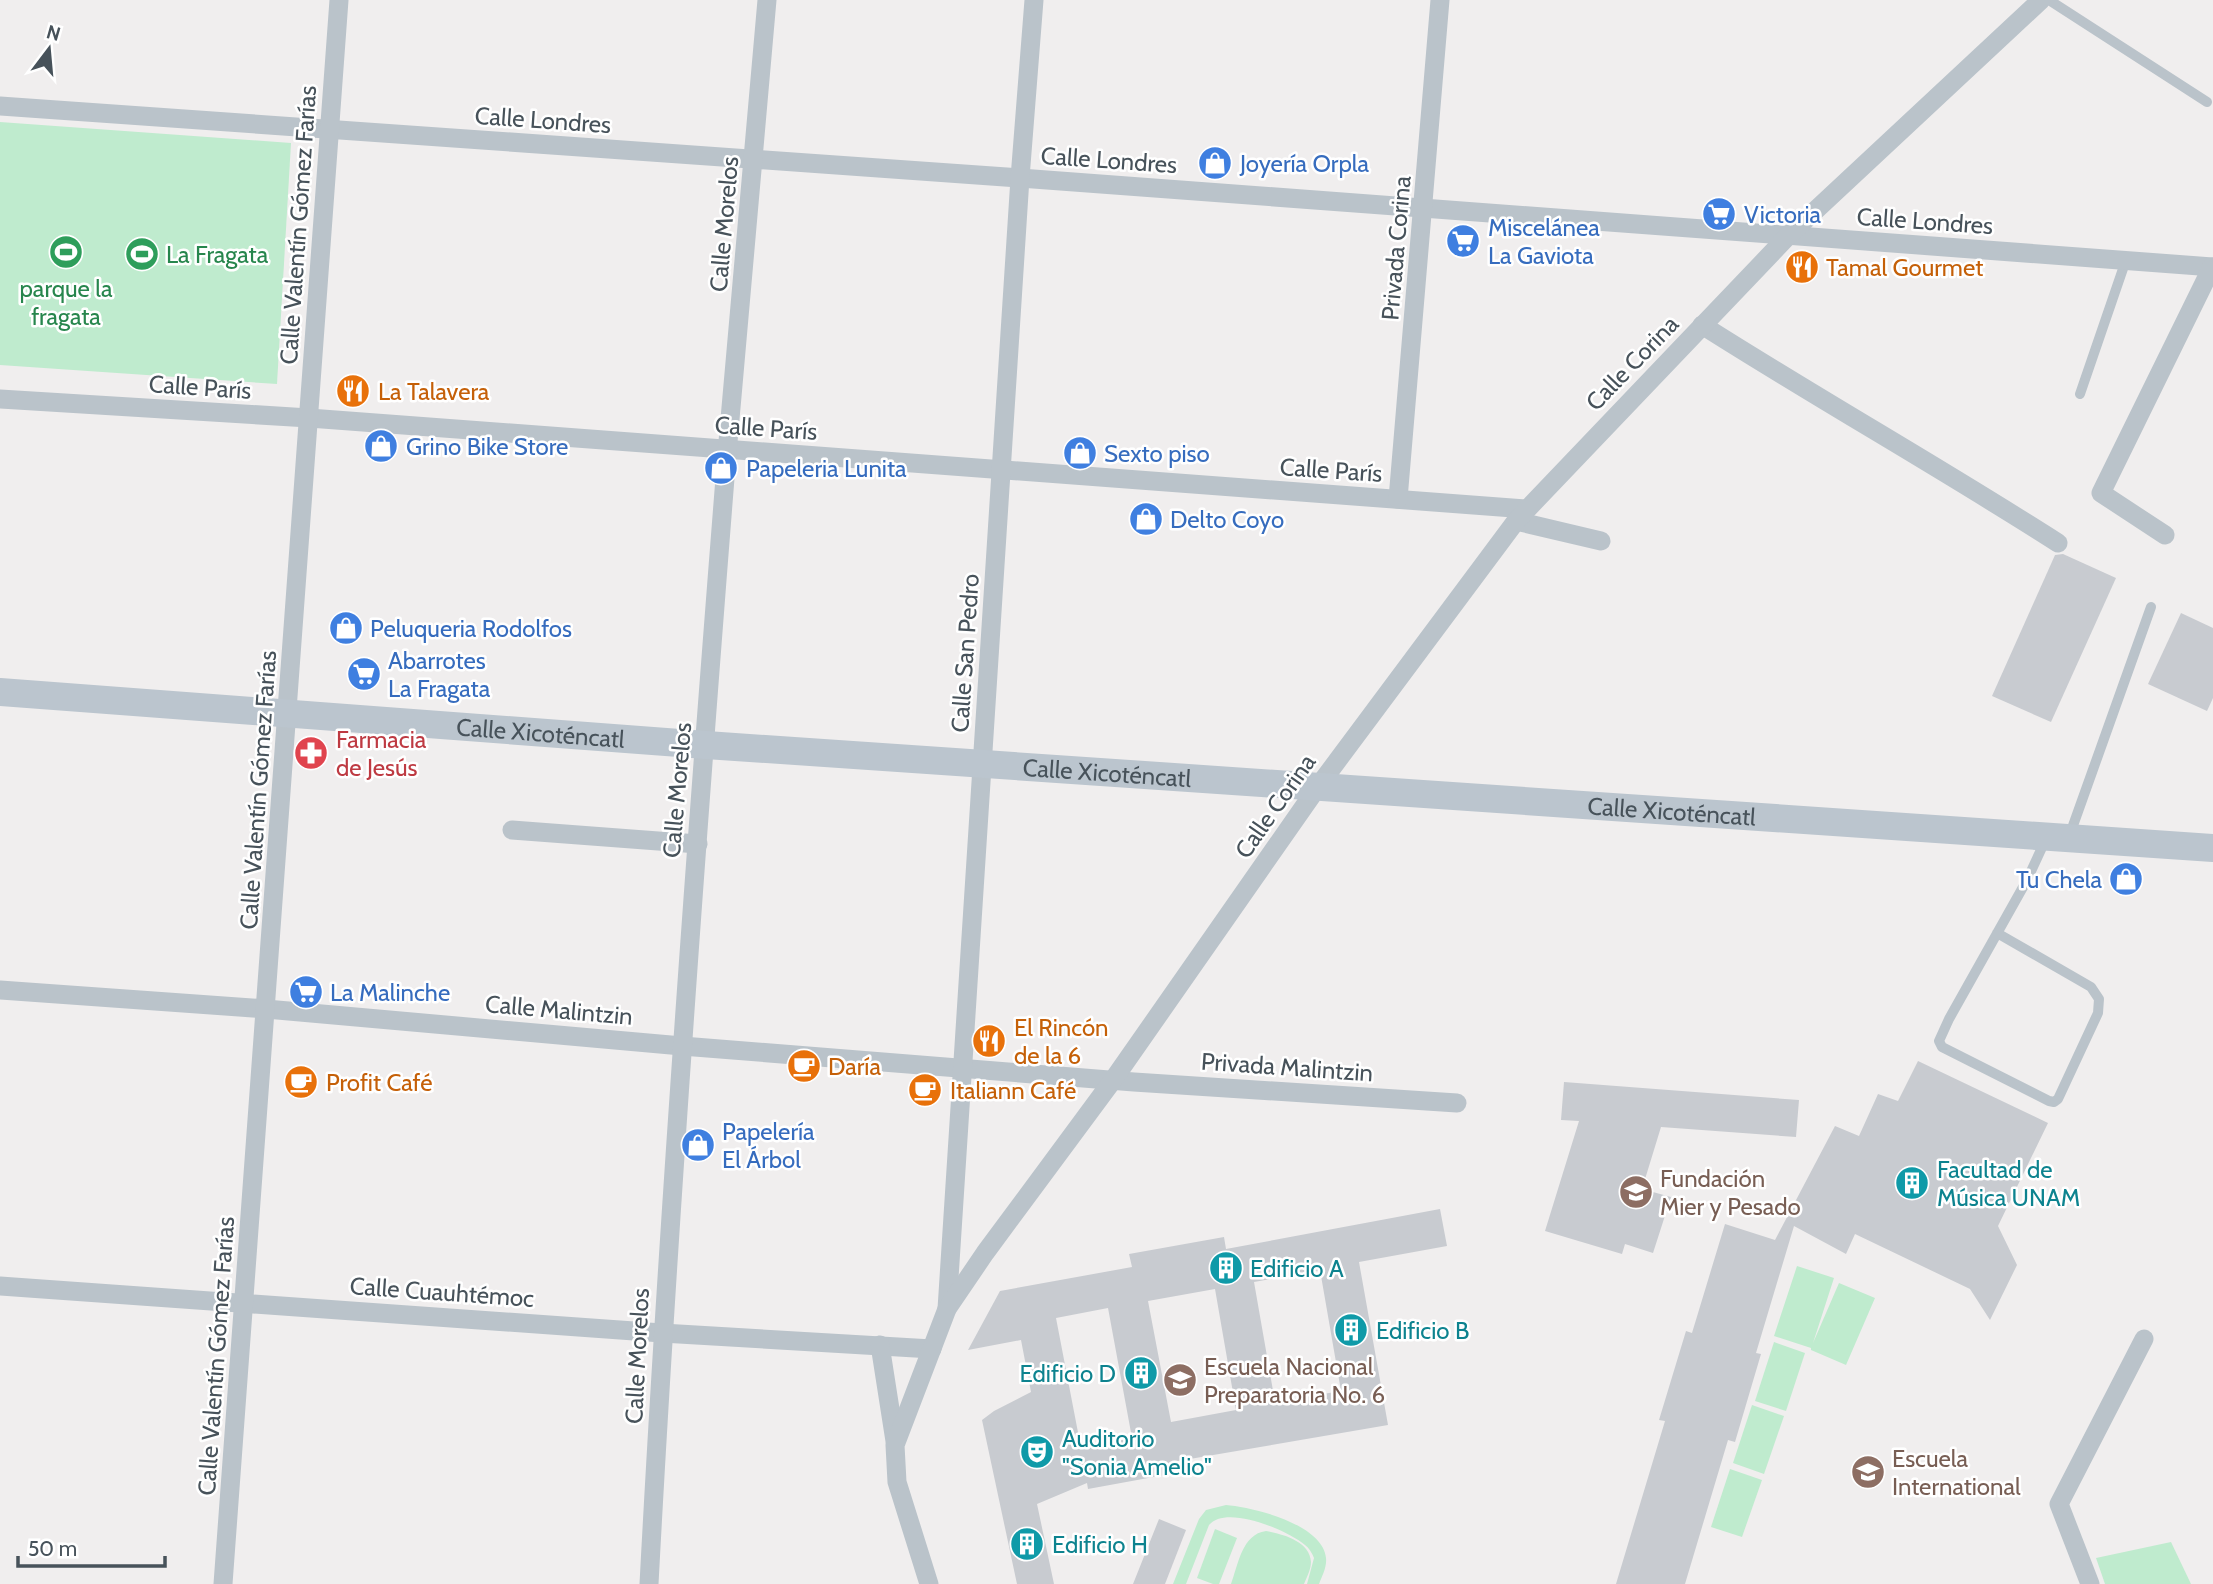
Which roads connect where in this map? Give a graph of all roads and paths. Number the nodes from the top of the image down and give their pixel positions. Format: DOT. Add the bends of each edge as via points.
graph roads {
  1 [pos="340,0"];
  2 [pos="767,0"];
  3 [pos="1034,0"];
  4 [pos="1440,0"];
  5 [pos="2041,0"];
  6 [pos="2049,0"];
  7 [pos="2207,102"];
  8 [pos="0,106"];
  9 [pos="330,129"];
  10 [pos="755,160"];
  11 [pos="1020,178"];
  12 [pos="1424,209"];
  13 [pos="1788,236"];
  14 [pos="2126,260"];
  15 [pos="2212,267"];
  16 [pos="1702,325"];
  17 [pos="2080,394"];
  18 [pos="0,399"];
  19 [pos="309,418"];
  20 [pos="727,450"];
  21 [pos="1002,469"];
  22 [pos="1398,499"];
  23 [pos="1522,515"];
  24 [pos="2165,535"];
  25 [pos="1601,541"];
  26 [pos="2058,544"];
  27 [pos="2151,607"];
  28 [pos="0,692"];
  29 [pos="289,712"];
  30 [pos="706,745"];
  31 [pos="982,763"];
  32 [pos="1317,788"];
  33 [pos="512,830"];
  34 [pos="2057,838"];
  35 [pos="698,844"];
  36 [pos="2213,848"];
  37 [pos="1997,933"];
  38 [pos="0,990"];
  39 [pos="266,1009"];
  40 [pos="682,1046"];
  41 [pos="963,1067"];
  42 [pos="1114,1080"];
  43 [pos="1457,1103"];
  44 [pos="0,1286"];
  45 [pos="244,1302"];
  46 [pos="947,1309"];
  47 [pos="662,1333"];
  48 [pos="2144,1339"];
  49 [pos="880,1345"];
  50 [pos="932,1349"];
  51 [pos="895,1444"];
  52 [pos="223,1584"];
  53 [pos="649,1584"];
  54 [pos="929,1584"];
  55 [pos="2090,1584"];
  1 -- 9 [label="street, Calle Valentín Gómez Farías"];
  2 -- 10 [label="street, Calle Morelos"];
  3 -- 11 [label="street, Calle San Pedro"];
  4 -- 12 [label="street, Privada Corina"];
  5 -- 13 [label="street, Calle Corina"];
  6 -- 7 [label="lane"];
  8 -- 9 [label="street, Calle Londres"];
  9 -- 10 [label="street, Calle Londres"];
  9 -- 19 [label="street, Calle Valentín Gómez Farías"];
  10 -- 11 [label="street, Calle Londres"];
  10 -- 20 [label="street, Calle Morelos"];
  11 -- 12 [label="street, Calle Londres"];
  11 -- 21 [label="street, Calle San Pedro"];
  12 -- 13 [label="street, Calle Londres"];
  12 -- 22 [label="street, Privada Corina"];
  13 -- 14 [label="street, Calle Londres"];
  13 -- 16 [label="street, Calle Corina"];
  14 -- 15 [label="street, Calle Londres"];
  14 -- 17 [label="lane"];
  15 -- 24 [label="street" via="2101,493"];
  16 -- 23 [label="street, Calle Corina"];
  16 -- 26 [label="street, Calle Corina"];
  18 -- 19 [label="street, Calle París"];
  19 -- 20 [label="street, Calle París"];
  19 -- 29 [label="street, Calle Valentín Gómez Farías"];
  20 -- 21 [label="street, Calle París"];
  20 -- 30 [label="street, Calle Morelos"];
  21 -- 22 [label="street, Calle París"];
  21 -- 31 [label="street, Calle San Pedro"];
  22 -- 23 [label="street, Calle París"];
  23 -- 25 [label="street, Calle París"];
  23 -- 32 [label="street, Calle Corina"];
  27 -- 34 [label="lane"];
  28 -- 29 [label="street, Calle Xicoténcatl"];
  29 -- 30 [label="street, Calle Xicoténcatl"];
  29 -- 39 [label="street, Calle Valentín Gómez Farías"];
  30 -- 31 [label="street, Calle Xicoténcatl"];
  30 -- 35 [label="street, Calle Morelos"];
  31 -- 32 [label="street, Calle Xicoténcatl"];
  31 -- 41 [label="street, Calle San Pedro"];
  32 -- 34 [label="street, Calle Xicoténcatl"];
  32 -- 42 [label="street, Calle Corina"];
  33 -- 35 [label="street"];
  34 -- 36 [label="street, Calle Xicoténcatl"];
  34 -- 37 [label="lane" via="2032,870"];
  35 -- 40 [label="street, Calle Morelos"];
  37 -- 37 [label="lane" via="1949,1019 1942,1047 2054,1102 2098,1013 2099,999 2091,987"];
  38 -- 39 [label="street, Calle Malintzin"];
  39 -- 40 [label="street, Calle Malintzin"];
  39 -- 45 [label="street, Calle Valentín Gómez Farías"];
  40 -- 41 [label="street, Calle Malintzin"];
  40 -- 47 [label="street, Calle Morelos"];
  41 -- 42 [label="street, Calle Malintzin"];
  41 -- 46 [label="street, Calle San Pedro"];
  42 -- 43 [label="street, Privada Malintzin"];
  42 -- 46 [label="street, Calle Corina"];
  44 -- 45 [label="street, Calle Cuauhtémoc"];
  45 -- 47 [label="street, Calle Cuauhtémoc"];
  45 -- 52 [label="street, Calle Valentín Gómez Farías"];
  46 -- 50 [label="street, Calle Corina"];
  47 -- 49 [label="street, Calle Cuauhtémoc"];
  47 -- 53 [label="street, Calle Morelos"];
  48 -- 55 [label="street" via="2059,1504"];
  49 -- 50 [label="street, Calle Cuauhtémoc"];
  49 -- 51 [label="street"];
  50 -- 51 [label="street"];
  51 -- 54 [label="street" via="897,1482"];
}
